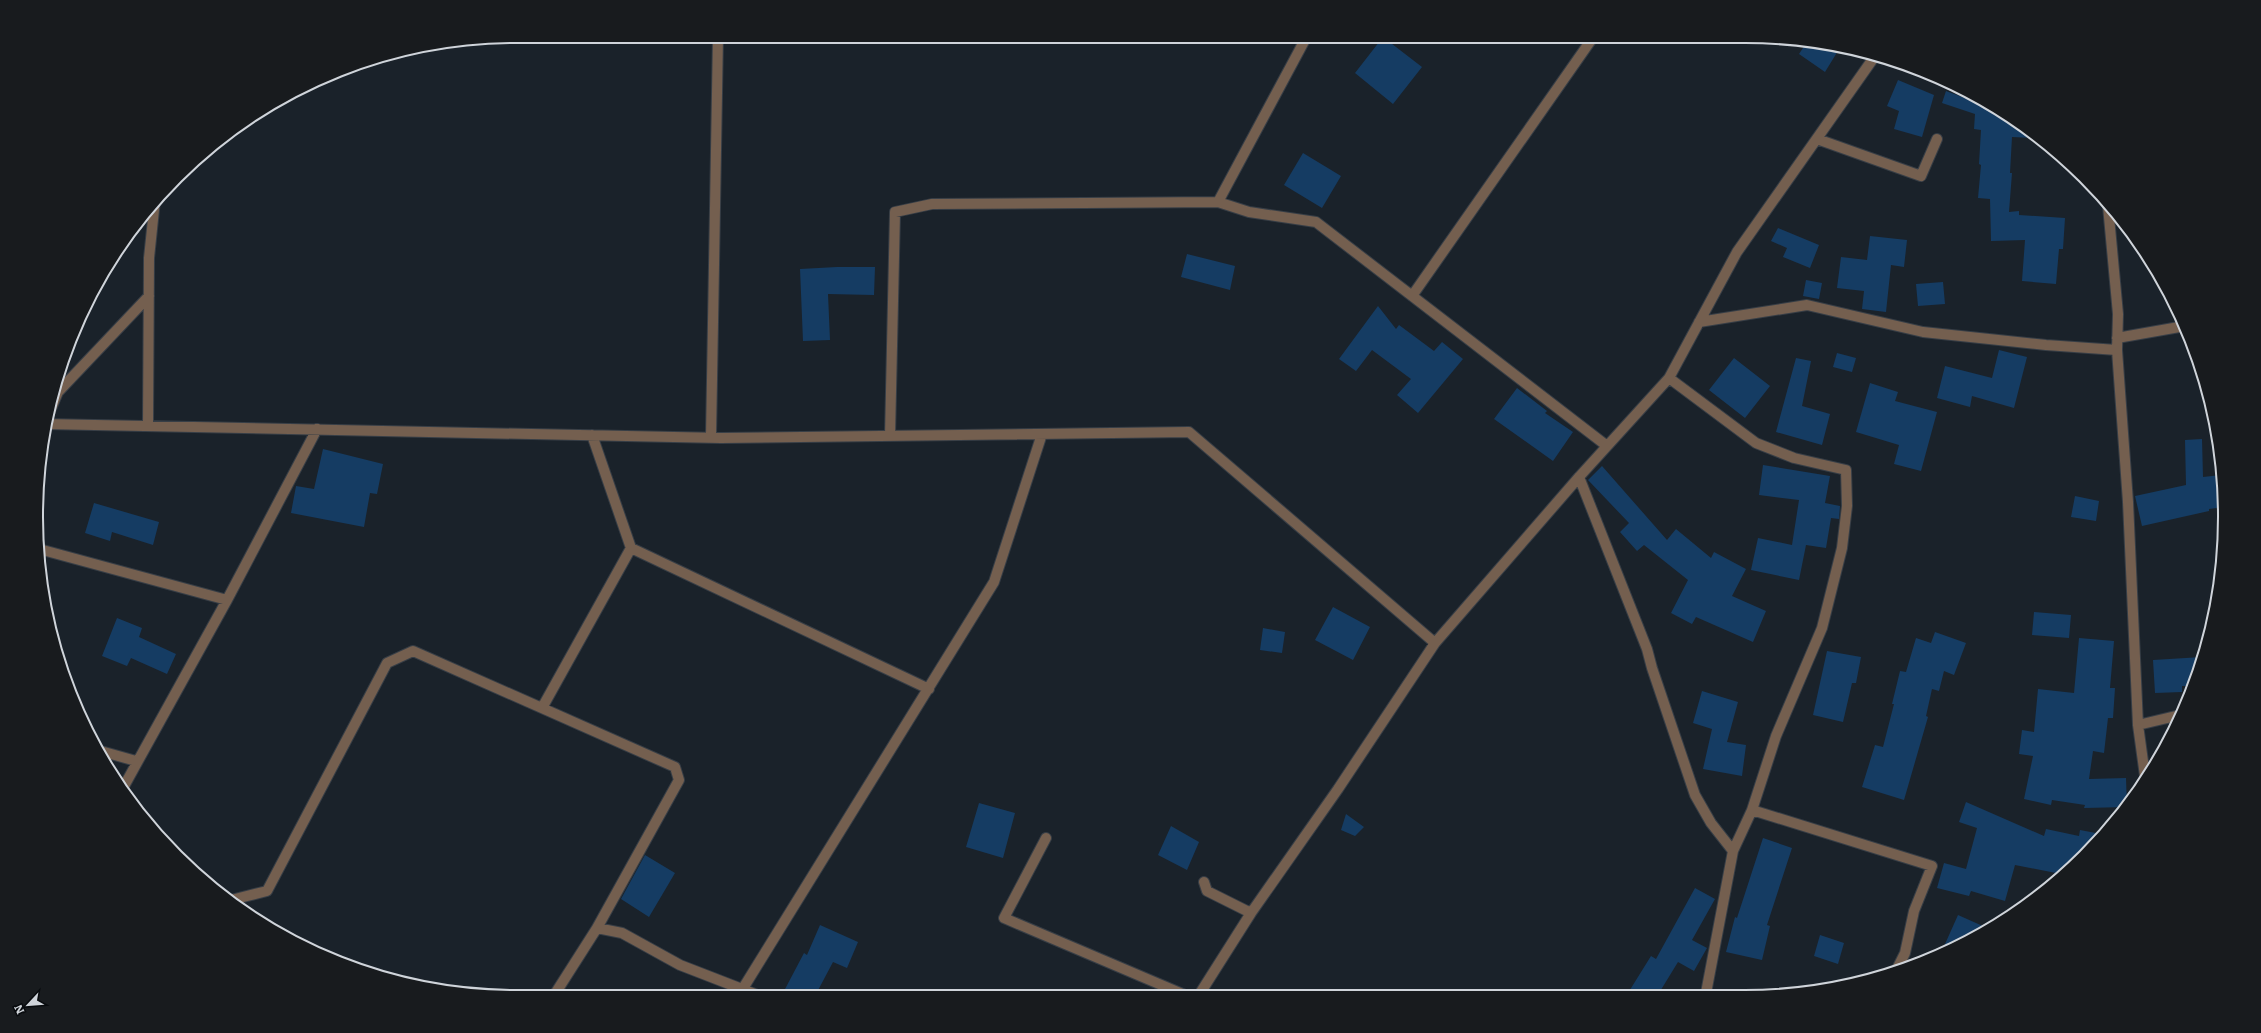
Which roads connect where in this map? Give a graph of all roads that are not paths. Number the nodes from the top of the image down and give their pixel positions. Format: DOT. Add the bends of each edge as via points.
graph roads {
  1 [pos="718,43"];
  2 [pos="1303,43"];
  3 [pos="1589,43"];
  4 [pos="1872,60"];
  5 [pos="1817,139"];
  6 [pos="1937,139"];
  7 [pos="1218,202"];
  8 [pos="154,212"];
  9 [pos="2109,215"];
  10 [pos="149,296"];
  11 [pos="1412,296"];
  12 [pos="1699,322"];
  13 [pos="2178,327"];
  14 [pos="2117,338"];
  15 [pos="2117,350"];
  16 [pos="1669,378"];
  17 [pos="60,390"];
  18 [pos="52,423"];
  19 [pos="148,426"];
  20 [pos="317,429"];
  21 [pos="1042,434"];
  22 [pos="592,435"];
  23 [pos="890,436"];
  24 [pos="711,437"];
  25 [pos="1607,446"];
  26 [pos="1579,477"];
  27 [pos="631,548"];
  28 [pos="44,550"];
  29 [pos="227,600"];
  30 [pos="1434,643"];
  31 [pos="929,689"];
  32 [pos="542,708"];
  33 [pos="2173,717"];
  34 [pos="2138,725"];
  35 [pos="106,752"];
  36 [pos="136,761"];
  37 [pos="2144,770"];
  38 [pos="125,783"];
  39 [pos="1752,810"];
  40 [pos="1046,838"];
  41 [pos="1733,851"];
  42 [pos="1204,882"];
  43 [pos="237,898"];
  44 [pos="1251,913"];
  45 [pos="597,928"];
  46 [pos="1900,964"];
  47 [pos="557,990"];
  48 [pos="742,990"];
  49 [pos="1173,990"];
  50 [pos="1202,990"];
  51 [pos="1707,990"];
  1 -- 24 [label="street"];
  2 -- 7 [label="street"];
  3 -- 11 [label="street"];
  4 -- 5 [label="street"];
  5 -- 6 [label="street" via="1921,176"];
  5 -- 12 [label="street" via="1737,252"];
  7 -- 11 [label="street" via="1249,212 1316,222"];
  7 -- 23 [label="street" via="932,204 895,212"];
  8 -- 10 [label="street"];
  9 -- 14 [label="street" via="2118,314"];
  10 -- 17 [label="street"];
  10 -- 19 [label="street"];
  11 -- 25 [label="street"];
  12 -- 15 [label="street" via="1807,305 1923,332"];
  12 -- 16 [label="street"];
  13 -- 14 [label="street"];
  14 -- 15 [label="street"];
  15 -- 34 [label="street" via="2128,502"];
  16 -- 25 [label="street"];
  16 -- 39 [label="street" via="1756,444 1794,458 1846,470 1847,506 1842,548 1822,628 1776,736"];
  18 -- 19 [label="street"];
  19 -- 20 [label="street"];
  20 -- 22 [label="street"];
  20 -- 29 [label="street"];
  21 -- 23 [label="street"];
  21 -- 30 [label="street" via="1189,432"];
  21 -- 31 [label="street" via="994,582"];
  22 -- 24 [label="street"];
  22 -- 27 [label="street"];
  23 -- 24 [label="street"];
  25 -- 26 [label="street"];
  26 -- 30 [label="street"];
  26 -- 41 [label="street" via="1647,649 1695,795 1711,823"];
  27 -- 31 [label="street"];
  27 -- 32 [label="street"];
  28 -- 29 [label="street"];
  29 -- 36 [label="street"];
  30 -- 44 [label="street" via="1338,789"];
  31 -- 48 [label="street"];
  32 -- 43 [label="street" via="413,651 387,662 267,891"];
  32 -- 45 [label="street" via="674,767 679,780"];
  33 -- 34 [label="street"];
  34 -- 37 [label="street"];
  35 -- 36 [label="street"];
  36 -- 38 [label="street"];
  39 -- 41 [label="street"];
  39 -- 46 [label="street" via="1932,866 1914,911"];
  40 -- 49 [label="street" via="1004,918"];
  41 -- 51 [label="street"];
  42 -- 44 [label="street" via="1207,891"];
  44 -- 50 [label="street"];
  45 -- 47 [label="street"];
  45 -- 48 [label="street" via="622,934 680,965"];
}
